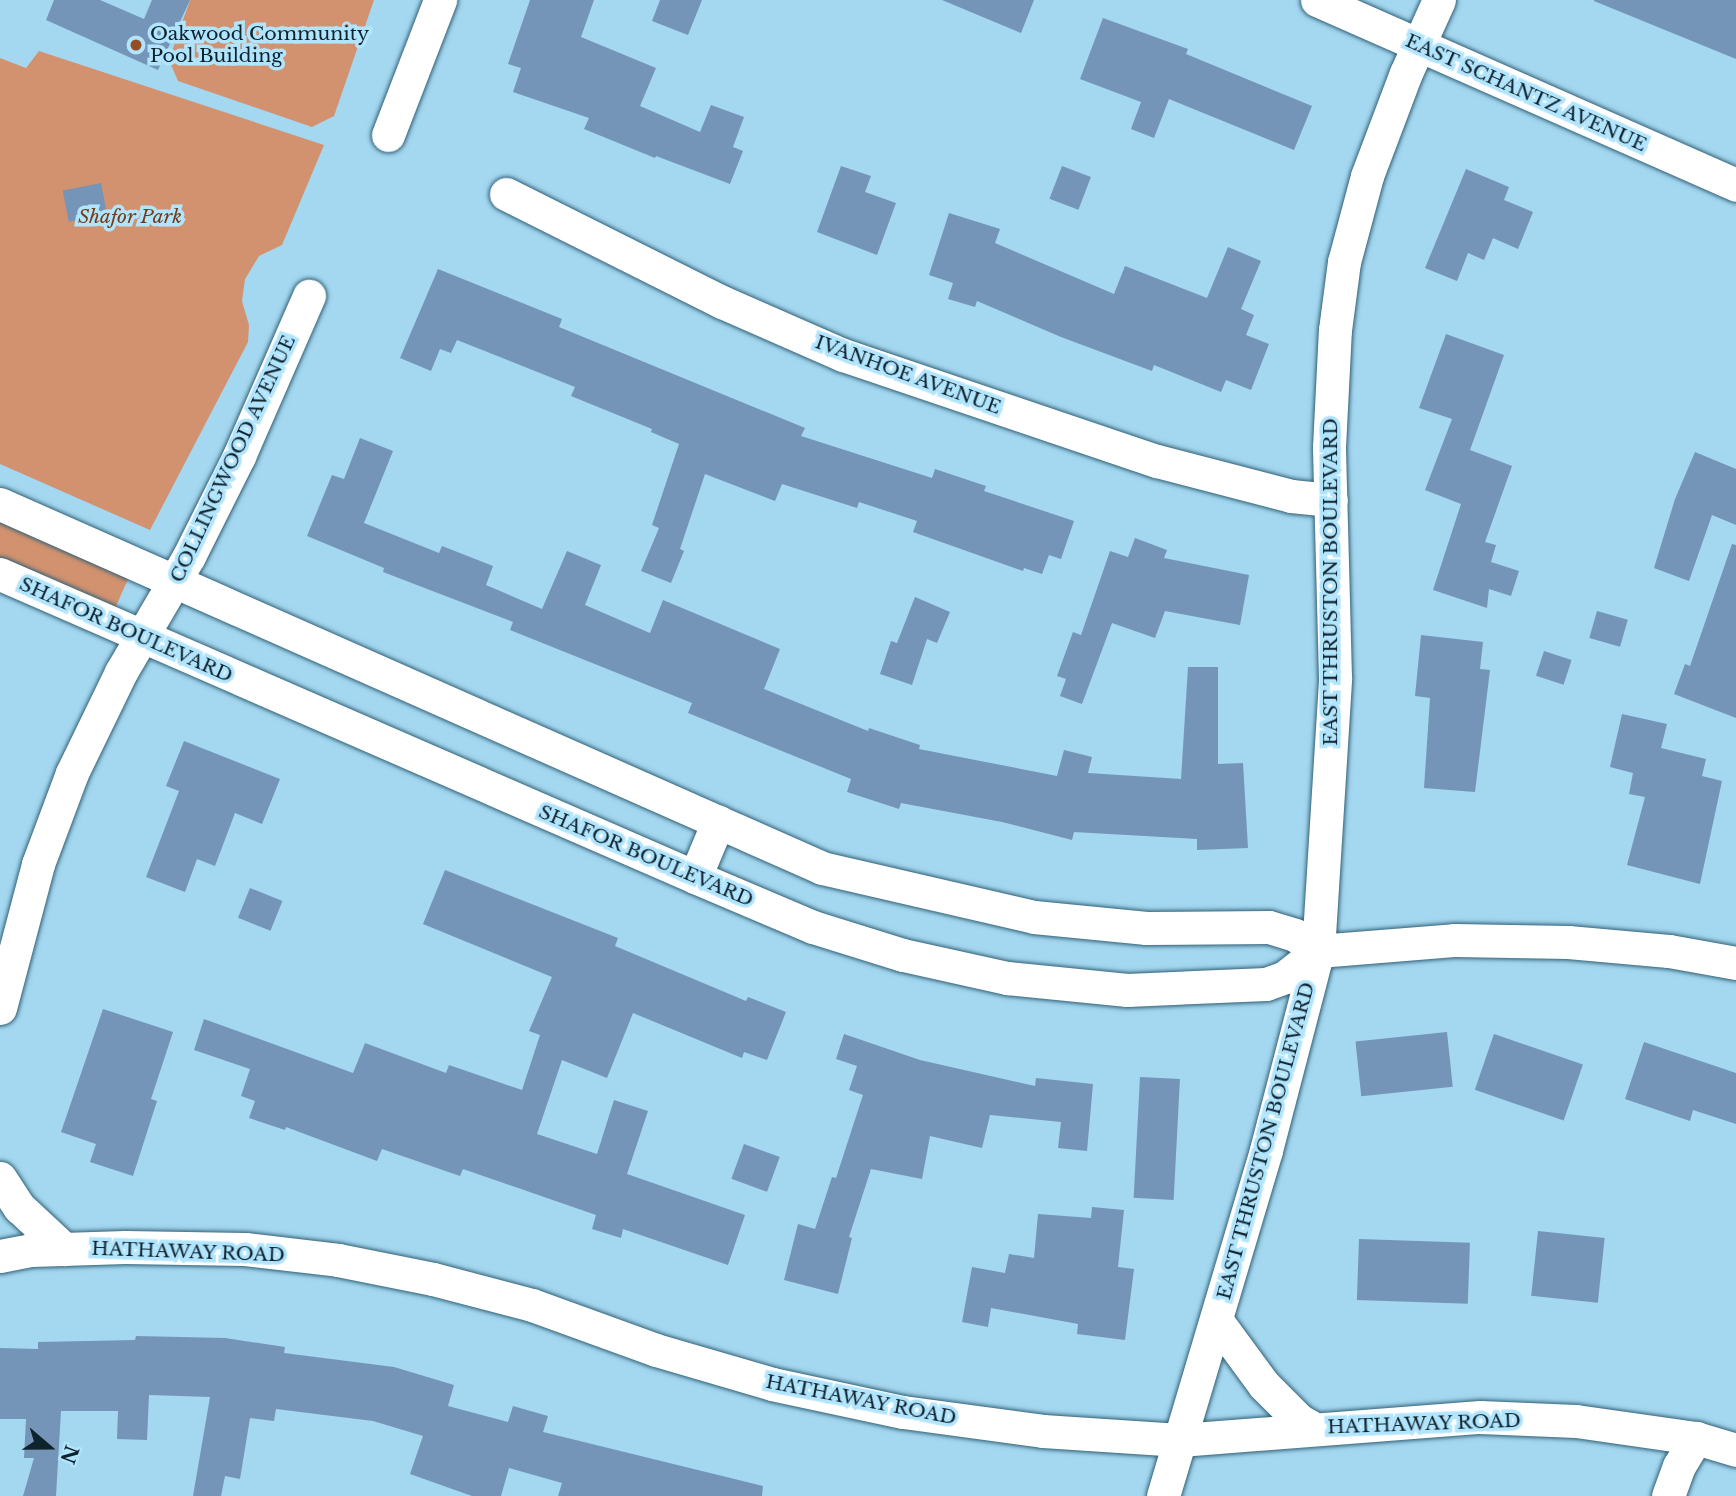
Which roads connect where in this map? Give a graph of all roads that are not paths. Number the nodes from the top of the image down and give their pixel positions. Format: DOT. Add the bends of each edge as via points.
graph roads {
  1 [pos="440,0"];
  2 [pos="1317,0"];
  3 [pos="1439,0"];
  4 [pos="1419,45"];
  5 [pos="388,135"];
  6 [pos="1736,186"];
  7 [pos="506,194"];
  8 [pos="309,296"];
  9 [pos="1331,500"];
  10 [pos="0,504"];
  11 [pos="0,574"];
  12 [pos="176,582"];
  13 [pos="143,638"];
  14 [pos="718,822"];
  15 [pos="695,877"];
  16 [pos="1318,951"];
  17 [pos="1736,964"];
  18 [pos="0,1008"];
  19 [pos="0,1178"];
  20 [pos="64,1249"];
  21 [pos="0,1256"];
  22 [pos="1217,1321"];
  23 [pos="1313,1428"];
  24 [pos="1696,1437"];
  25 [pos="1180,1440"];
  26 [pos="1736,1450"];
  27 [pos="1163,1496"];
  28 [pos="1668,1496"];
  1 -- 5 [label="street"];
  2 -- 4 [label="street, EAST SCHANTZ AVENUE"];
  3 -- 4 [label="street, EAST THRUSTON BOULEVARD"];
  4 -- 6 [label="street, EAST SCHANTZ AVENUE"];
  4 -- 9 [label="street, EAST THRUSTON BOULEVARD" via="1367,176 1344,262 1334,343"];
  7 -- 9 [label="street, IVANHOE AVENUE" via="698,291 843,355 1157,461 1291,496"];
  8 -- 12 [label="street, COLLINGWOOD AVENUE" via="239,456"];
  9 -- 16 [label="street, EAST THRUSTON BOULEVARD" via="1335,678"];
  10 -- 12 [label="street"];
  11 -- 13 [label="street, SHAFOR BOULEVARD"];
  12 -- 13 [label="street, COLLINGWOOD AVENUE"];
  12 -- 14 [label="street"];
  13 -- 15 [label="street, SHAFOR BOULEVARD"];
  13 -- 18 [label="street, COLLINGWOOD AVENUE" via="121,671 72,773 38,864"];
  14 -- 15 [label="street"];
  14 -- 16 [label="street" via="822,868 933,896 1034,917 1121,925 1269,927 1295,934"];
  15 -- 16 [label="street, SHAFOR BOULEVARD" via="813,927 903,955 1007,978 1127,990 1240,987 1285,977"];
  16 -- 17 [label="street" via="1454,940 1568,942 1669,951"];
  16 -- 22 [label="street, EAST THRUSTON BOULEVARD"];
  19 -- 20 [label="street" via="19,1207"];
  20 -- 21 [label="street, HATHAWAY ROAD"];
  20 -- 25 [label="street, HATHAWAY ROAD" via="244,1250 338,1260 532,1305 656,1350 798,1390 903,1412 1043,1431"];
  22 -- 23 [label="street" via="1264,1385"];
  22 -- 25 [label="street, EAST THRUSTON BOULEVARD"];
  23 -- 24 [label="street, HATHAWAY ROAD" via="1480,1417 1576,1421"];
  23 -- 25 [label="street, HATHAWAY ROAD"];
  24 -- 26 [label="street, HATHAWAY ROAD"];
  24 -- 28 [label="street"];
  25 -- 27 [label="street, EAST THRUSTON BOULEVARD"];
}
